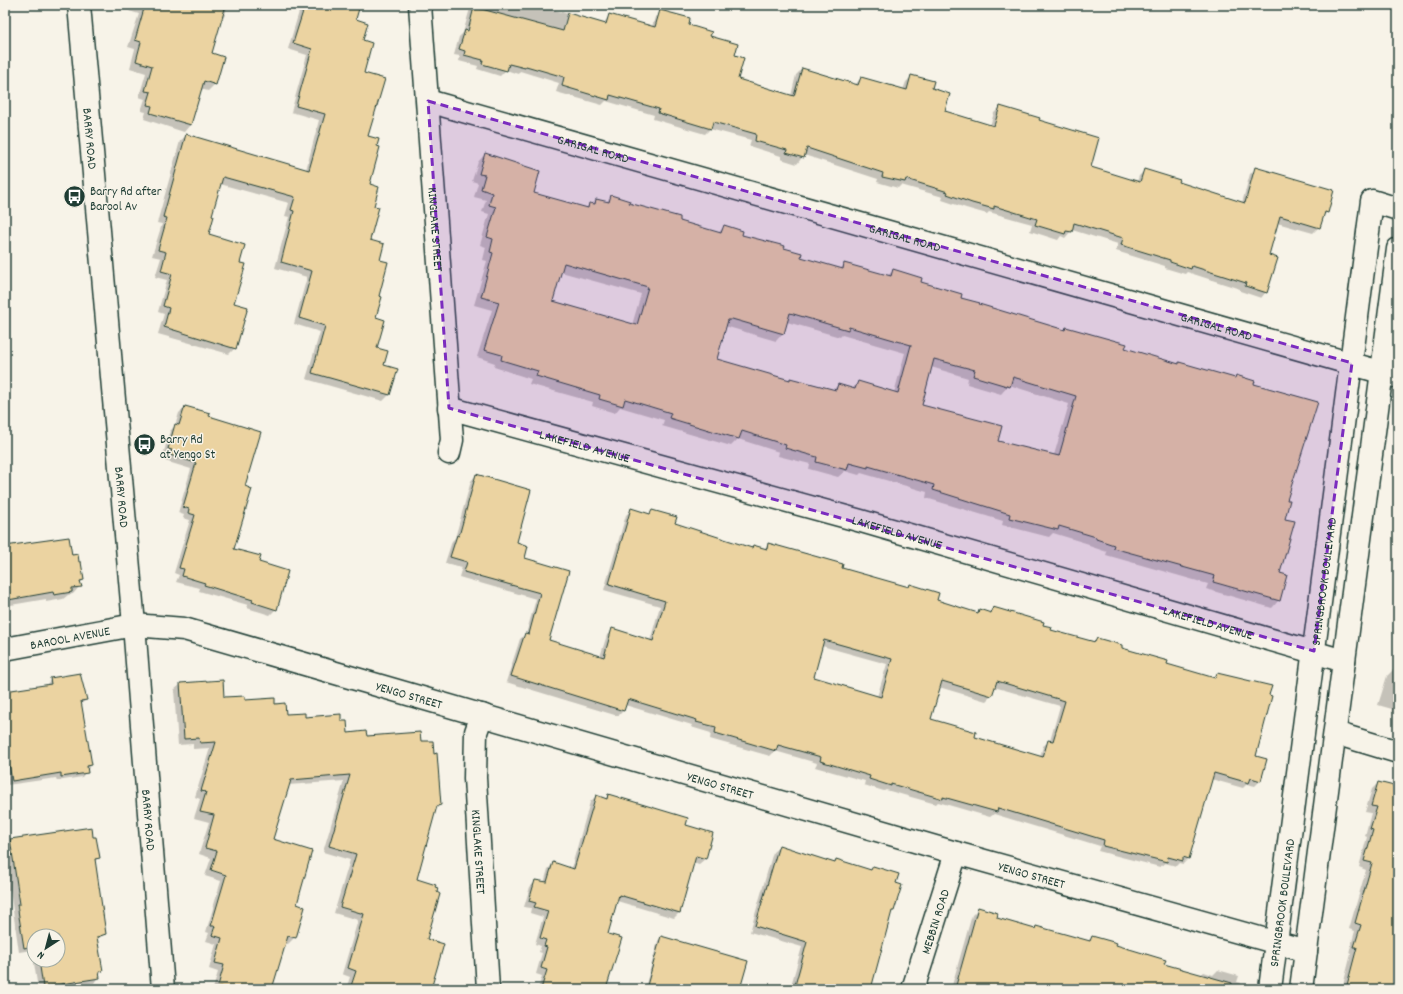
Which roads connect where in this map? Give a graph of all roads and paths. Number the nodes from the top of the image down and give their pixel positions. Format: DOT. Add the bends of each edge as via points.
graph roads {
  1 [pos="79,5"];
  2 [pos="420,5"];
  3 [pos="428,101"];
  4 [pos="1398,209"];
  5 [pos="1398,249"];
  6 [pos="1352,363"];
  7 [pos="1390,375"];
  8 [pos="449,408"];
  9 [pos="449,453"];
  10 [pos="134,625"];
  11 [pos="5,649"];
  12 [pos="1314,651"];
  13 [pos="1344,661"];
  14 [pos="482,715"];
  15 [pos="1335,733"];
  16 [pos="1398,752"];
  17 [pos="956,853"];
  18 [pos="1276,943"];
  19 [pos="1306,951"];
  20 [pos="163,989"];
  21 [pos="488,989"];
  22 [pos="913,989"];
  23 [pos="1270,989"];
  24 [pos="1302,989"];
  1 -- 10 [label="street, BARRY ROAD"];
  2 -- 3 [label="street, KINGLAKE STREET"];
  3 -- 6 [label="street, GARIGAL ROAD"];
  3 -- 8 [label="street, KINGLAKE STREET"];
  4 -- 6 [label="street, SPRINGBROOK BOULEVARD" via="1372,201"];
  5 -- 7 [label="street"];
  6 -- 7 [label="street, GARIGAL ROAD"];
  6 -- 12 [label="street, SPRINGBROOK BOULEVARD"];
  7 -- 13 [label="street"];
  8 -- 9 [label="street, KINGLAKE STREET" via="452,440"];
  8 -- 12 [label="street, LAKEFIELD AVENUE" via="861,521"];
  10 -- 11 [label="street, BAROOL AVENUE"];
  10 -- 14 [label="street, YENGO STREET" via="184,629"];
  10 -- 20 [label="street, BARRY ROAD"];
  12 -- 13 [label="street, LAKEFIELD AVENUE"];
  12 -- 18 [label="street, SPRINGBROOK BOULEVARD"];
  13 -- 15 [label="street"];
  14 -- 17 [label="street, YENGO STREET"];
  14 -- 21 [label="street, KINGLAKE STREET" via="476,732 475,778"];
  15 -- 16 [label="street"];
  15 -- 19 [label="street"];
  17 -- 18 [label="street, YENGO STREET"];
  17 -- 22 [label="street, MEBBIN ROAD"];
  18 -- 19 [label="street, YENGO STREET"];
  18 -- 23 [label="street, SPRINGBROOK BOULEVARD"];
  19 -- 24 [label="street"];
}
